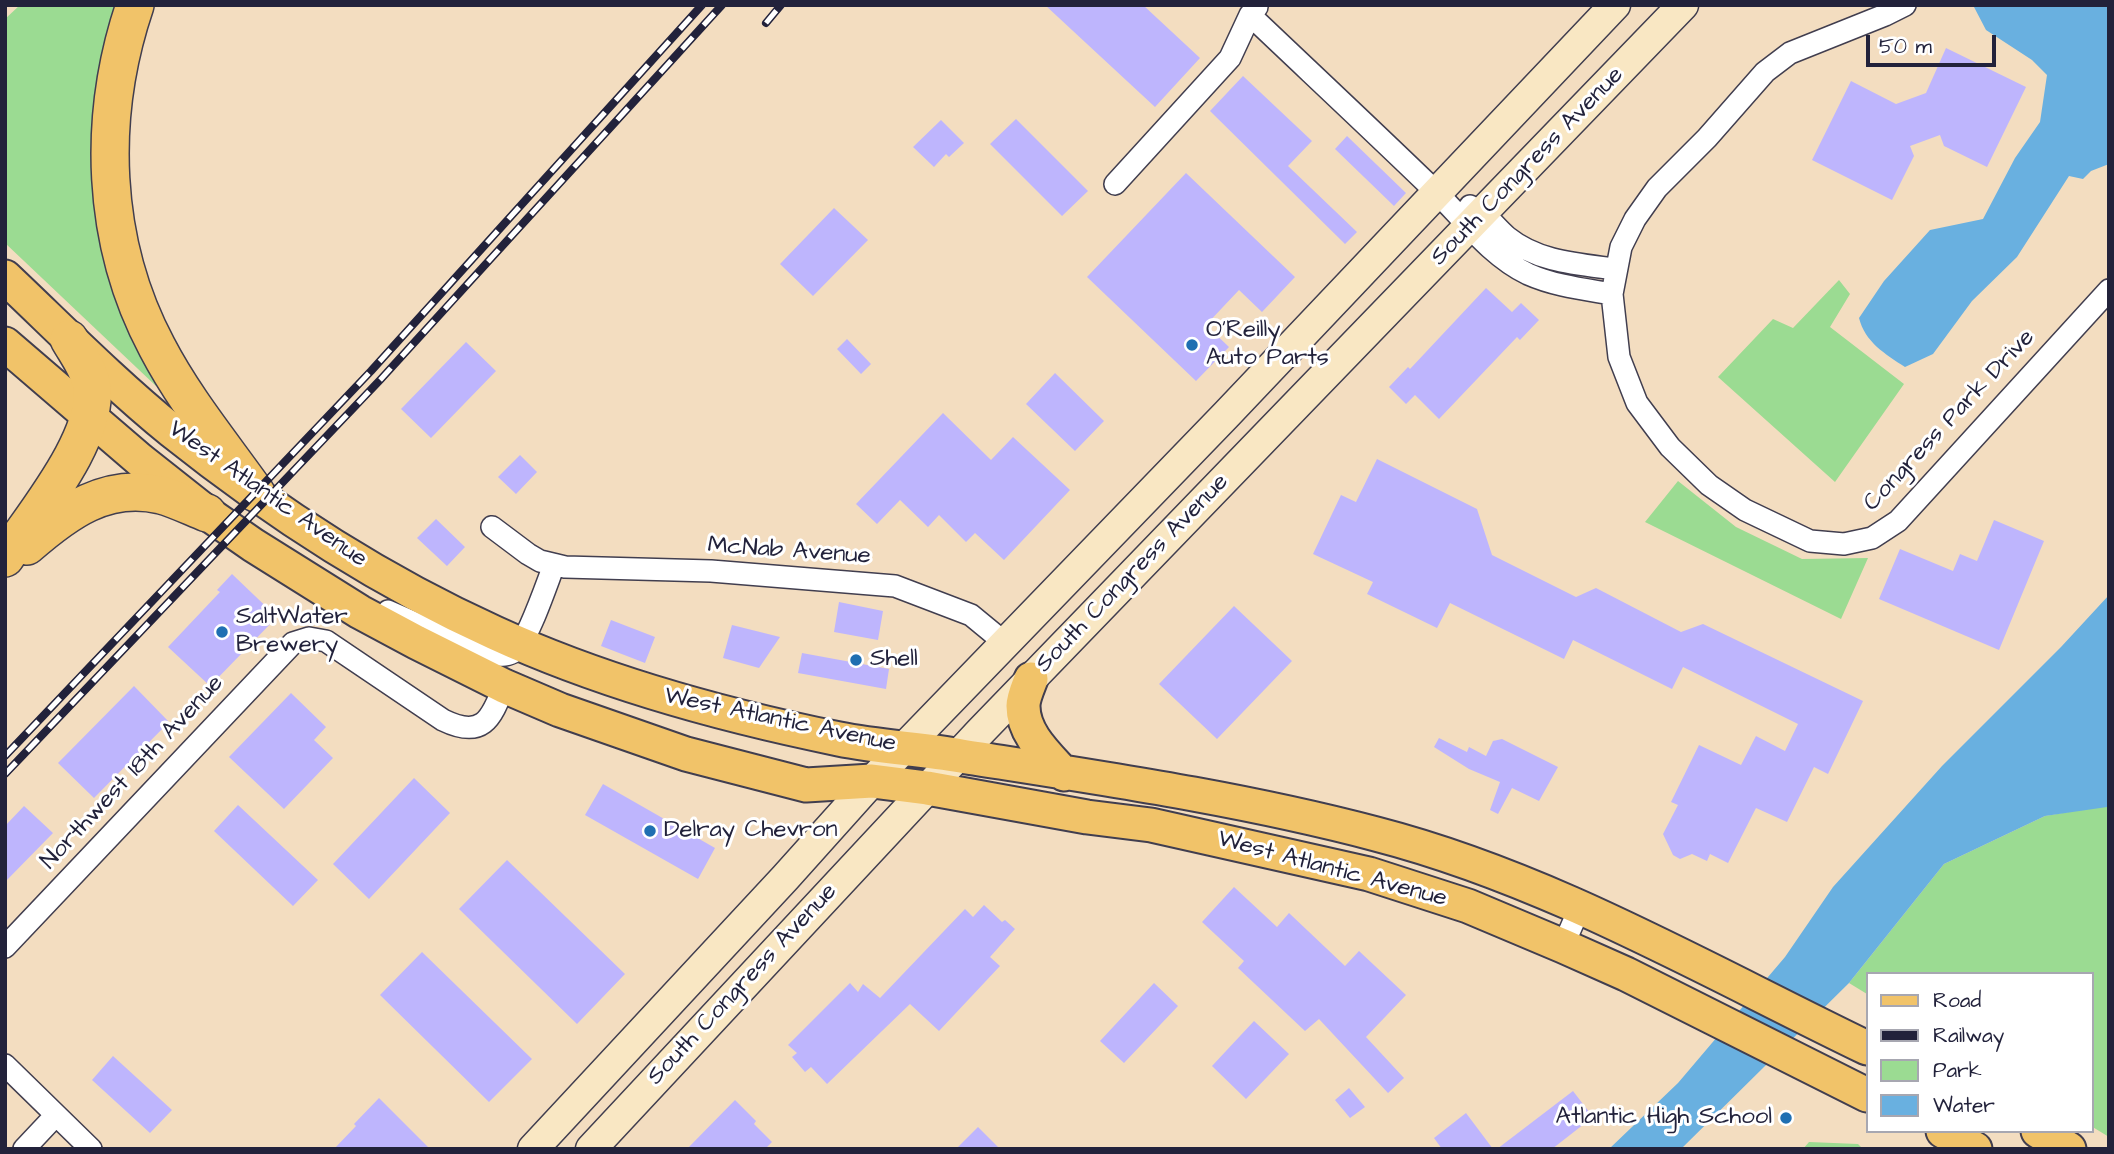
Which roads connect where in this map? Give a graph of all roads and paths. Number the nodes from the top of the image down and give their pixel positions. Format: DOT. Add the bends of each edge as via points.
graph roads {
  1 [pos="135,5"];
  2 [pos="1615,5"];
  3 [pos="1683,5"];
  4 [pos="1905,5"];
  5 [pos="1254,10"];
  6 [pos="1115,184"];
  7 [pos="1436,192"];
  8 [pos="1477,220"];
  9 [pos="1615,269"];
  10 [pos="5,277"];
  11 [pos="2109,290"];
  12 [pos="1612,294"];
  13 [pos="69,339"];
  14 [pos="5,344"];
  15 [pos="1226,415"];
  16 [pos="90,419"];
  17 [pos="1222,483"];
  18 [pos="256,493"];
  19 [pos="207,513"];
  20 [pos="492,527"];
  21 [pos="5,558"];
  22 [pos="279,563"];
  23 [pos="5,565"];
  24 [pos="554,565"];
  25 [pos="1005,643"];
  26 [pos="520,644"];
  27 [pos="1031,679"];
  28 [pos="504,687"];
  29 [pos="904,749"];
  30 [pos="959,755"];
  31 [pos="1064,774"];
  32 [pos="872,781"];
  33 [pos="927,788"];
  34 [pos="1580,907"];
  35 [pos="1563,946"];
  36 [pos="5,947"];
  37 [pos="1866,1048"];
  38 [pos="5,1065"];
  39 [pos="1866,1095"];
  40 [pos="57,1115"];
  41 [pos="1946,1133"];
  42 [pos="2041,1133"];
  43 [pos="24,1149"];
  44 [pos="91,1149"];
  45 [pos="533,1149"];
  46 [pos="591,1149"];
  47 [pos="1975,1149"];
  48 [pos="2069,1149"];
  1 -- 18 [label="highway" via="116,74 111,123 111,194 118,239 136,302 156,346"];
  2 -- 7 [label="main road, South Congress Avenue"];
  3 -- 8 [label="main road, South Congress Avenue"];
  4 -- 9 [label="street, Congress Park Drive" via="1778,60 1657,188 1634,219"];
  5 -- 6 [label="street" via="1230,58"];
  5 -- 7 [label="street"];
  7 -- 8 [label="street"];
  7 -- 15 [label="main road, South Congress Avenue"];
  8 -- 9 [label="street" via="1534,255"];
  8 -- 12 [label="street" via="1488,244 1527,273"];
  8 -- 17 [label="main road, South Congress Avenue"];
  9 -- 12 [label="street, Congress Park Drive"];
  10 -- 13 [label="main road, West Atlantic Avenue"];
  11 -- 12 [label="street, Congress Park Drive" via="1898,522 1872,538 1844,544 1810,541 1745,510 1709,485 1670,447 1637,403 1619,357"];
  13 -- 16 [label="highway" via="92,384"];
  13 -- 18 [label="main road, West Atlantic Avenue" via="170,429"];
  14 -- 16 [label="main road, West Atlantic Avenue"];
  15 -- 17 [label="main road" via="1217,443"];
  15 -- 25 [label="main road, South Congress Avenue"];
  16 -- 19 [label="main road, West Atlantic Avenue"];
  16 -- 21 [label="highway" via="67,466"];
  17 -- 27 [label="main road, South Congress Avenue"];
  18 -- 26 [label="main road, West Atlantic Avenue" via="407,589"];
  19 -- 22 [label="main road, West Atlantic Avenue"];
  19 -- 23 [label="highway" via="161,495 107,496 70,511"];
  20 -- 24 [label="street" via="528,554"];
  22 -- 26 [label="street" via="488,655 505,656"];
  22 -- 28 [label="main road, West Atlantic Avenue"];
  24 -- 25 [label="street, McNab Avenue" via="895,586 971,615"];
  24 -- 26 [label="street"];
  25 -- 29 [label="main road, South Congress Avenue"];
  26 -- 29 [label="main road, West Atlantic Avenue" via="699,706"];
  27 -- 30 [label="main road, South Congress Avenue"];
  27 -- 31 [label="main road" via="1023,705 1026,725"];
  28 -- 32 [label="main road, West Atlantic Avenue" via="584,720 739,769 806,785"];
  28 -- 36 [label="street, Northwest 18th Avenue" via="486,722 461,727 443,720 326,641 309,638 293,643"];
  29 -- 30 [label="main road, West Atlantic Avenue"];
  29 -- 32 [label="main road, South Congress Avenue"];
  30 -- 31 [label="main road, West Atlantic Avenue"];
  30 -- 33 [label="main road, South Congress Avenue"];
  31 -- 34 [label="main road, West Atlantic Avenue" via="1203,796 1381,835"];
  32 -- 33 [label="main road, West Atlantic Avenue"];
  32 -- 45 [label="main road, South Congress Avenue"];
  33 -- 35 [label="main road, West Atlantic Avenue" via="1152,825 1369,874 1468,906"];
  33 -- 46 [label="main road, South Congress Avenue"];
  34 -- 35 [label="street"];
  34 -- 37 [label="main road, West Atlantic Avenue"];
  35 -- 39 [label="main road, West Atlantic Avenue"];
  38 -- 40 [label="street"];
  40 -- 43 [label="street"];
  40 -- 44 [label="street"];
  41 -- 47 [label="main road"];
  42 -- 48 [label="main road"];
}
